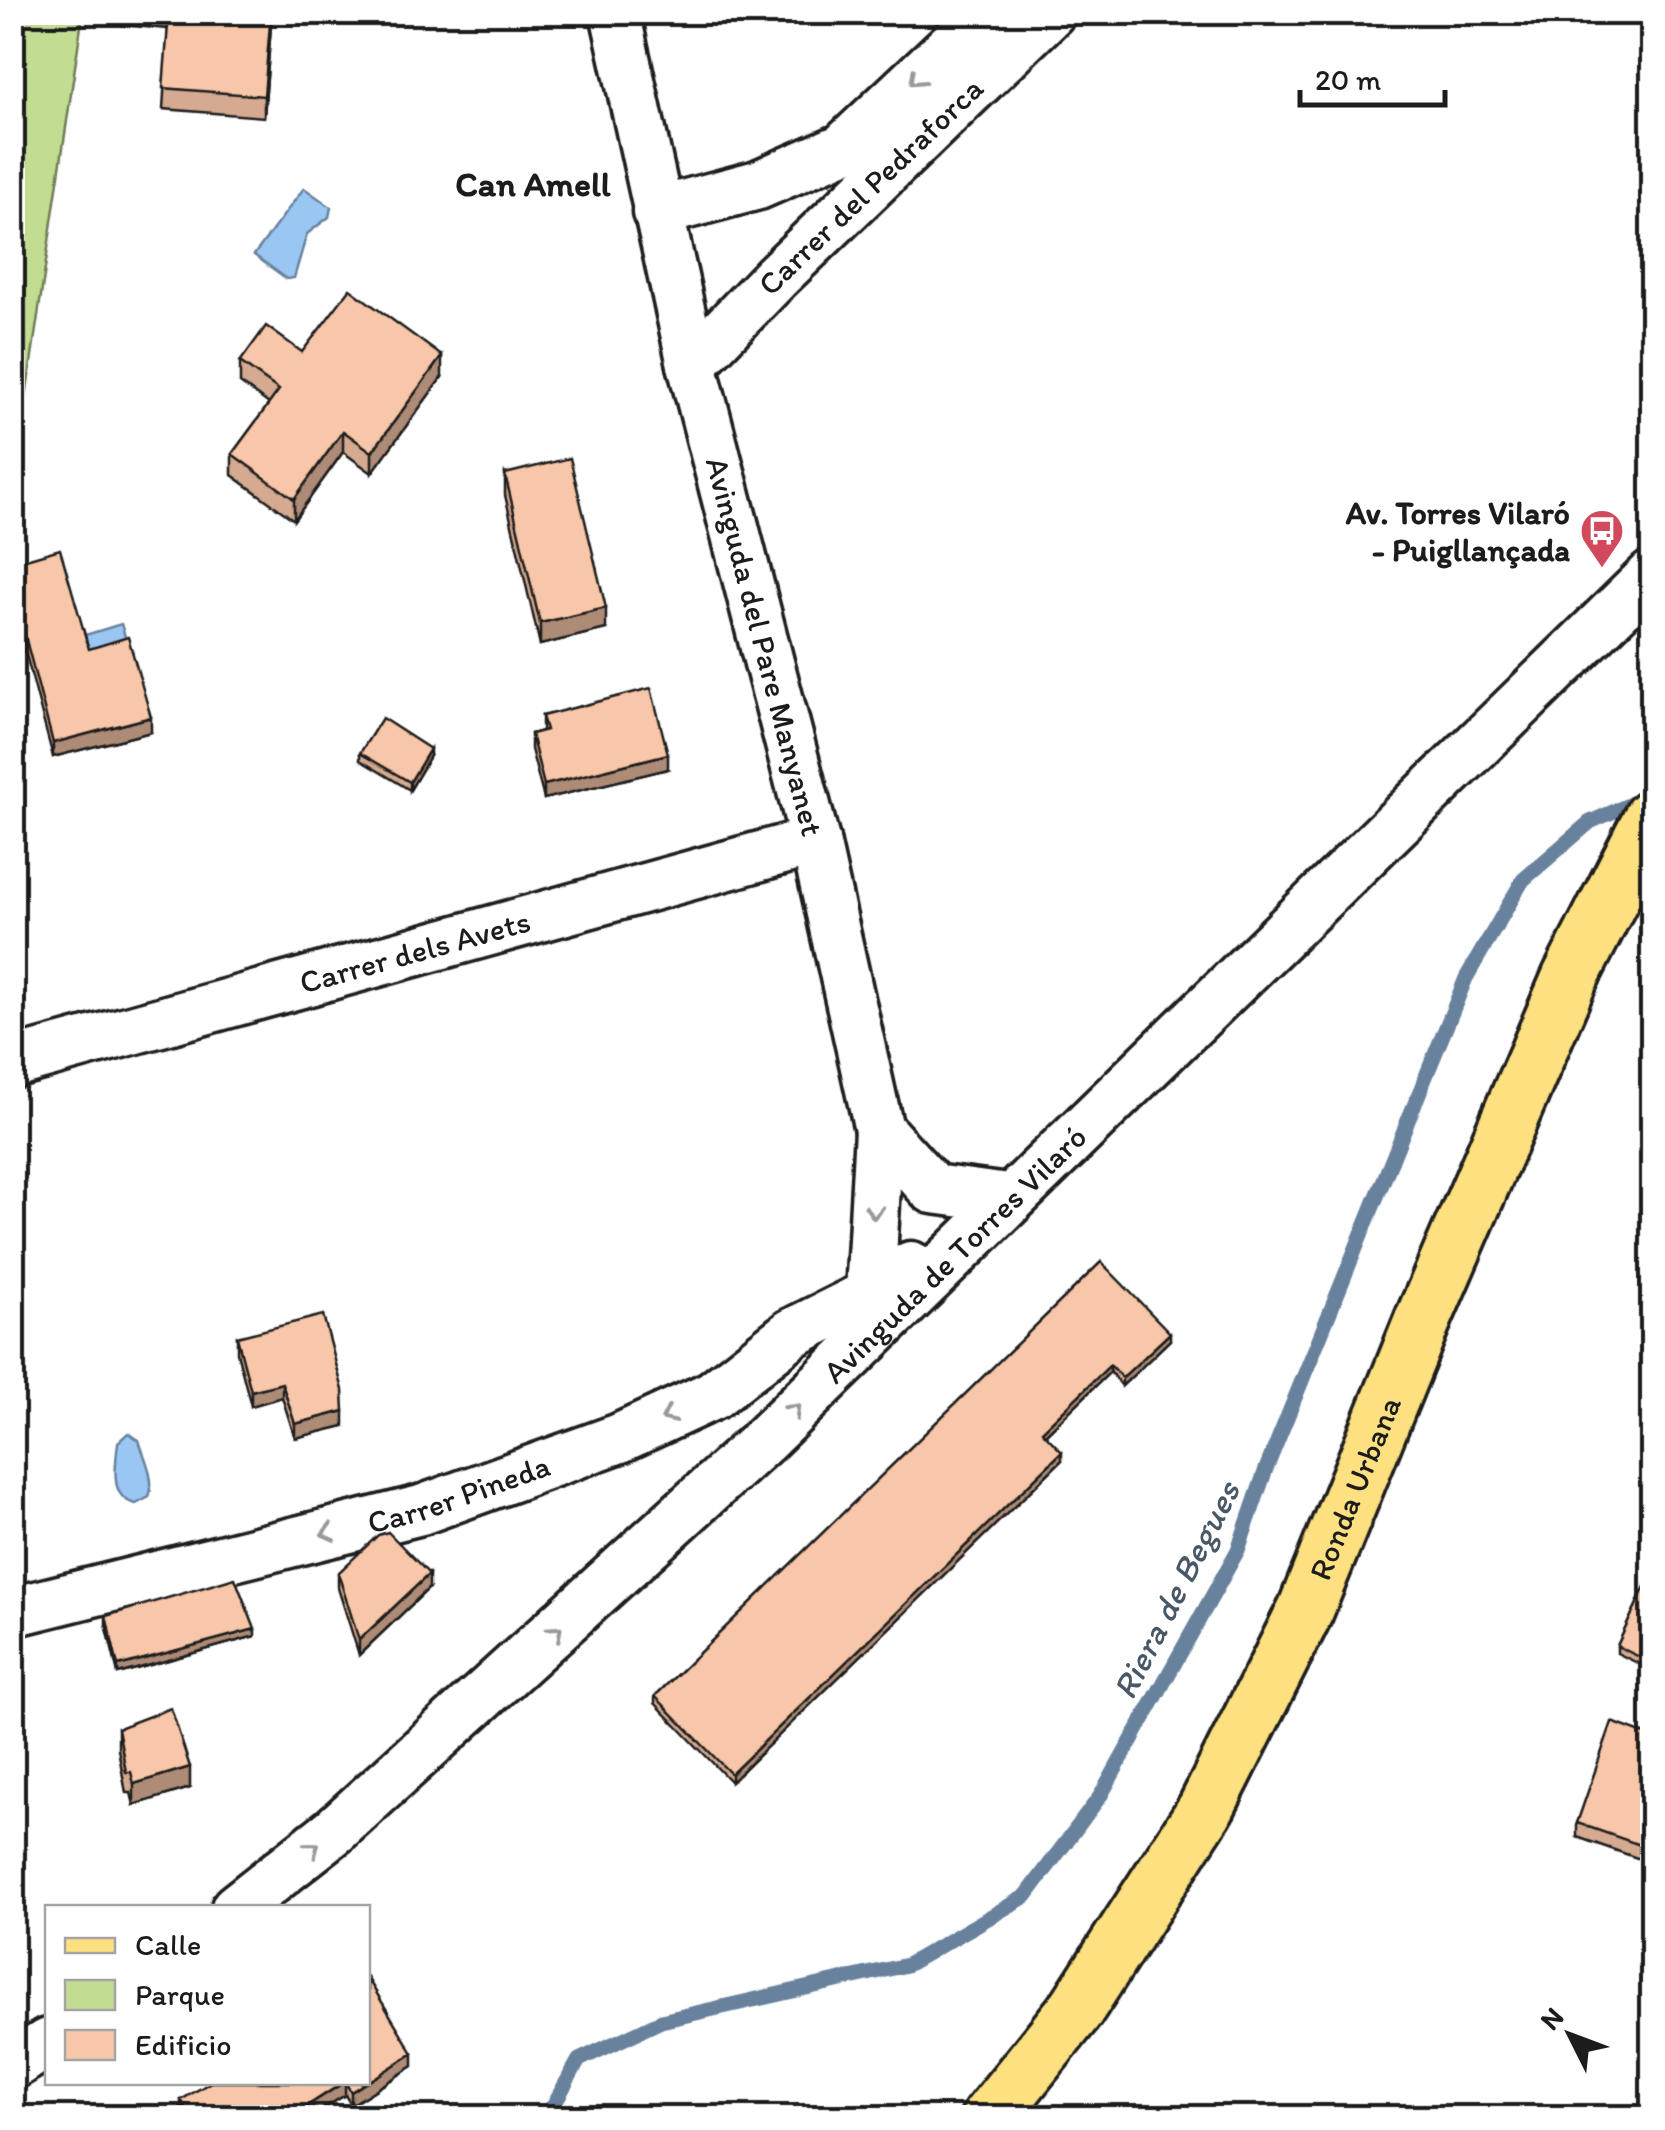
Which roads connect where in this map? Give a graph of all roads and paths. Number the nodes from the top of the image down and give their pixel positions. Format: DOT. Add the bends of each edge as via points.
graph roads {
  1 [pos="615,12"];
  2 [pos="987,12"];
  3 [pos="1050,12"];
  4 [pos="657,212"];
  5 [pos="692,364"];
  6 [pos="1652,575"];
  7 [pos="1646,828"];
  8 [pos="815,841"];
  9 [pos="12,1063"];
  10 [pos="879,1130"];
  11 [pos="1008,1199"];
  12 [pos="870,1294"];
  13 [pos="12,1612"];
  14 [pos="240,1905"];
  15 [pos="45,2045"];
  16 [pos="12,2065"];
  17 [pos="989,2118"];
  1 -- 4 [label="street, Avinguda del Pare Manyanet"];
  2 -- 4 [label="street, Carrer del Pedraforca, one-way" via="843,148 758,184"];
  3 -- 5 [label="street, Carrer del Pedraforca"];
  4 -- 5 [label="street, Avinguda del Pare Manyanet"];
  5 -- 8 [label="street, Avinguda del Pare Manyanet"];
  6 -- 11 [label="street, Avinguda de Torres Vilaró"];
  7 -- 17 [label="main road, Ronda Urbana" via="1570,978 1306,1608 1206,1810 1077,2008"];
  8 -- 9 [label="street, Carrer dels Avets"];
  8 -- 10 [label="street, Avinguda del Pare Manyanet"];
  10 -- 11 [label="street, Avinguda del Pare Manyanet" via="933,1189"];
  10 -- 12 [label="street, one-way"];
  11 -- 12 [label="street, Carrer Pineda"];
  14 -- 11 [label="street, Avinguda de Torres Vilaró, one-way" via="334,1832 659,1538"];
  12 -- 13 [label="street, Carrer Pineda, one-way" via="792,1333 713,1395 602,1444 422,1510"];
  15 -- 16 [label="street"];
}
